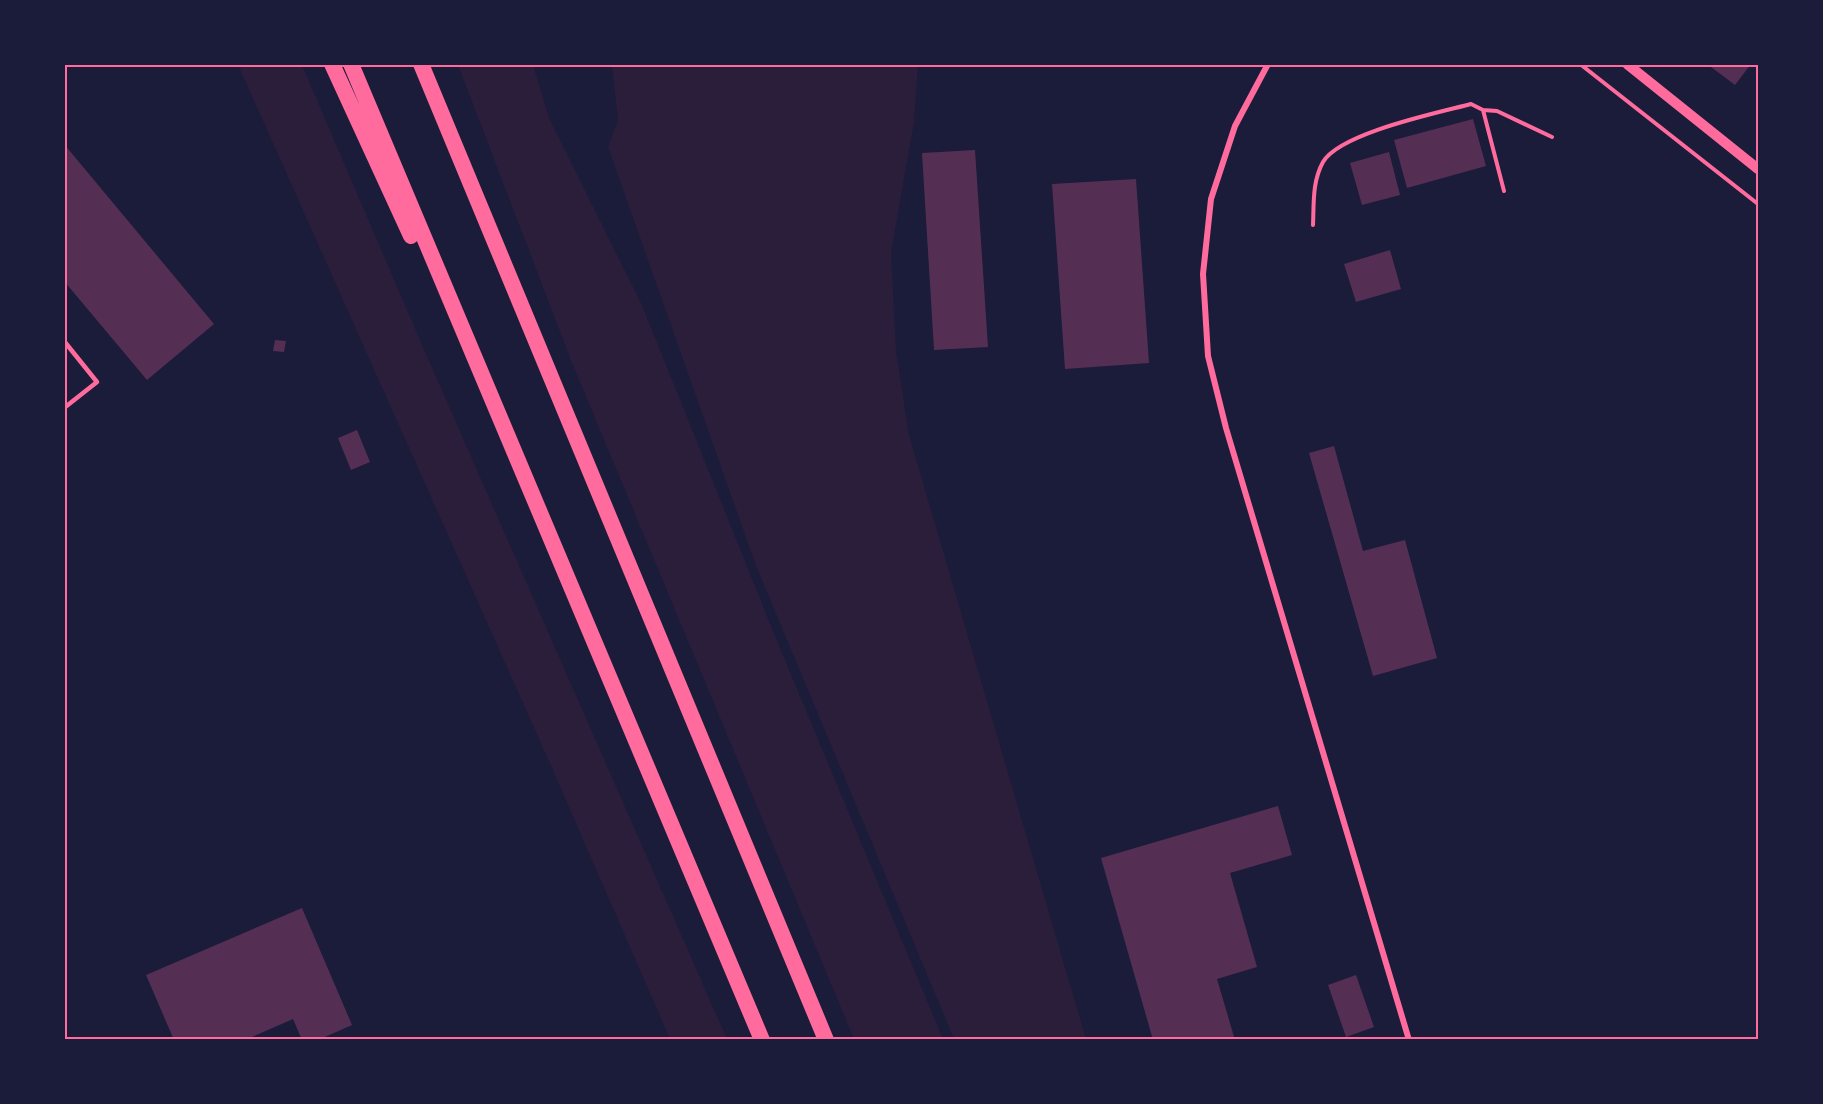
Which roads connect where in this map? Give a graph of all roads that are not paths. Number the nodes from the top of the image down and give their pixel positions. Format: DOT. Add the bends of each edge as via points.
graph roads {
  1 [pos="332,64"];
  2 [pos="351,64"];
  3 [pos="421,64"];
  4 [pos="430,64"];
  5 [pos="1268,64"];
  6 [pos="1627,64"];
  7 [pos="1758,169"];
  8 [pos="497,244"];
  9 [pos="64,341"];
  10 [pos="64,408"];
  11 [pos="529,490"];
  12 [pos="762,1040"];
  13 [pos="826,1040"];
  14 [pos="1409,1040"];
  1 -- 11 [label="highway"];
  2 -- 11 [label="highway"];
  3 -- 8 [label="highway"];
  4 -- 8 [label="highway"];
  5 -- 14 [label="street" via="1235,126 1211,199 1203,274 1208,356 1226,428"];
  6 -- 7 [label="street"];
  8 -- 13 [label="highway"];
  9 -- 10 [label="lane" via="97,382"];
  11 -- 12 [label="highway"];
}
